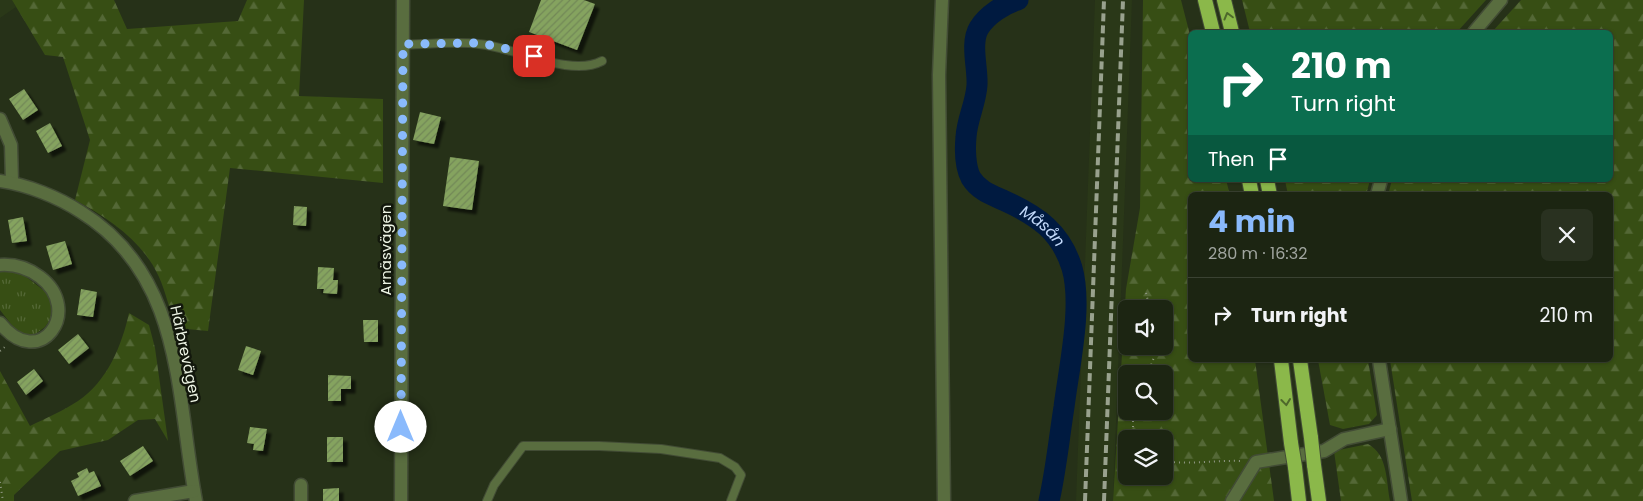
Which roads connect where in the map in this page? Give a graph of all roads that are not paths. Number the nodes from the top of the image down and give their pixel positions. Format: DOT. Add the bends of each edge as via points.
graph roads {
  1 [pos="403,0"];
  2 [pos="942,0"];
  3 [pos="1205,0"];
  4 [pos="1224,0"];
  5 [pos="1501,0"];
  6 [pos="1212,30"];
  7 [pos="1232,30"];
  8 [pos="1476,30"];
  9 [pos="403,44"];
  10 [pos="602,61"];
  11 [pos="0,119"];
  12 [pos="6,182"];
  13 [pos="0,265"];
  14 [pos="0,323"];
  15 [pos="1281,362"];
  16 [pos="1300,362"];
  17 [pos="1379,362"];
  18 [pos="1390,430"];
  19 [pos="301,485"];
  20 [pos="195,496"];
  21 [pos="135,501"];
  22 [pos="301,501"];
  23 [pos="401,501"];
  24 [pos="487,501"];
  25 [pos="731,501"];
  26 [pos="944,501"];
  27 [pos="1232,501"];
  28 [pos="1299,501"];
  29 [pos="1319,501"];
  30 [pos="1401,501"];
  1 -- 9 [label="street, Arnäsvägen"];
  2 -- 26 [label="street" via="938,75"];
  3 -- 6 [label="highway"];
  7 -- 4 [label="highway, one-way"];
  5 -- 8 [label="street"];
  9 -- 10 [label="lane" via="476,43 571,66 592,66"];
  9 -- 23 [label="street, Arnäsvägen"];
  11 -- 12 [label="street" via="11,145"];
  12 -- 20 [label="street, Härbrevägen" via="56,198 90,217 122,244 149,283 167,330"];
  13 -- 14 [label="street" via="26,268 43,279 57,295 59,310 58,320 50,332 31,343 14,338"];
  15 -- 28 [label="highway, one-way, bridge"];
  16 -- 29 [label="highway, bridge"];
  17 -- 18 [label="street"];
  18 -- 27 [label="street" via="1344,439 1324,451 1256,462"];
  18 -- 30 [label="street"];
  19 -- 22 [label="street"];
  20 -- 21 [label="street"];
  24 -- 25 [label="lane" via="494,485 523,446 557,445 661,449 720,458 741,475"];
}
